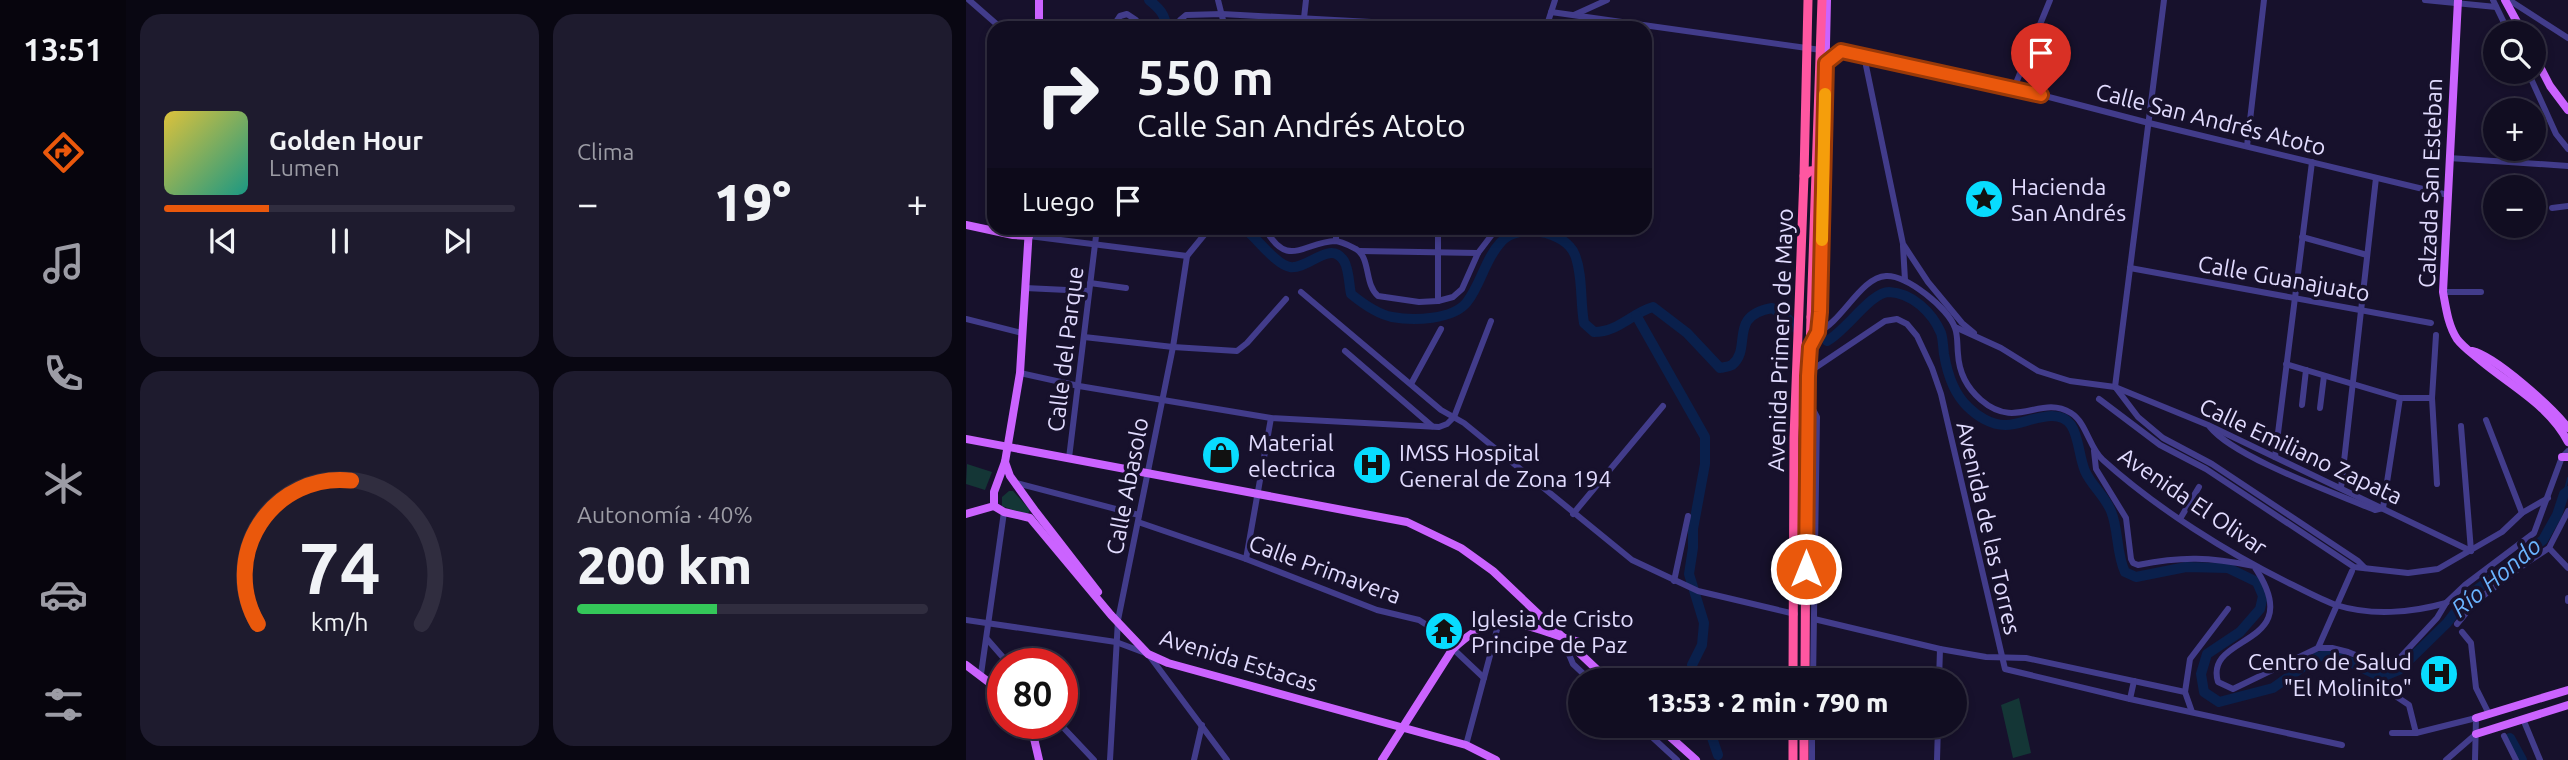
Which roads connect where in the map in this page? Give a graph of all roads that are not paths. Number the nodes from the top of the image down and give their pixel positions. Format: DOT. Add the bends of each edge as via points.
graph roads {
  1 [pos="969,0"];
  2 [pos="1039,0"];
  3 [pos="1218,0"];
  4 [pos="1306,0"];
  5 [pos="1555,0"];
  6 [pos="1607,0"];
  7 [pos="1808,0"];
  8 [pos="1822,0"];
  9 [pos="1827,0"];
  10 [pos="2050,0"];
  11 [pos="2164,0"];
  12 [pos="2264,0"];
  13 [pos="2425,0"];
  14 [pos="2507,0"];
  15 [pos="2457,2"];
  16 [pos="2494,4"];
  17 [pos="1551,12"];
  18 [pos="1222,14"];
  19 [pos="1574,15"];
  20 [pos="1304,18"];
  21 [pos="1343,20"];
  22 [pos="993,21"];
  23 [pos="1039,21"];
  24 [pos="1117,21"];
  25 [pos="1136,21"];
  26 [pos="1182,21"];
  27 [pos="1224,21"];
  28 [pos="1358,21"];
  29 [pos="1548,21"];
  30 [pos="1618,21"];
  31 [pos="2503,21"];
  32 [pos="2517,21"];
  33 [pos="1652,26"];
  34 [pos="2568,38"];
  35 [pos="1807,47"];
  36 [pos="1826,49"];
  37 [pos="1841,51"];
  38 [pos="1864,56"];
  39 [pos="1826,63"];
  40 [pos="2546,78"];
  41 [pos="2533,84"];
  42 [pos="2014,88"];
  43 [pos="2568,110"];
  44 [pos="2149,123"];
  45 [pos="2247,146"];
  46 [pos="2568,149"];
  47 [pos="2449,158"];
  48 [pos="2312,162"];
  49 [pos="2568,166"];
  50 [pos="1804,176"];
  51 [pos="1823,176"];
  52 [pos="2376,178"];
  53 [pos="2448,195"];
  54 [pos="2568,206"];
  55 [pos="2552,208"];
  56 [pos="966,225"];
  57 [pos="987,229"];
  58 [pos="1029,235"];
  59 [pos="1046,235"];
  60 [pos="1096,235"];
  61 [pos="1204,235"];
  62 [pos="1272,235"];
  63 [pos="1336,235"];
  64 [pos="1438,235"];
  65 [pos="1492,235"];
  66 [pos="2302,237"];
  67 [pos="1336,241"];
  68 [pos="1095,244"];
  69 [pos="1903,244"];
  70 [pos="1360,251"];
  71 [pos="1438,252"];
  72 [pos="1478,253"];
  73 [pos="2367,255"];
  74 [pos="1187,256"];
  75 [pos="2130,268"];
  76 [pos="1905,280"];
  77 [pos="1089,287"];
  78 [pos="1025,288"];
  79 [pos="1126,288"];
  80 [pos="1301,292"];
  81 [pos="2444,292"];
  82 [pos="2482,292"];
  83 [pos="2295,297"];
  84 [pos="1286,299"];
  85 [pos="1438,302"];
  86 [pos="2362,309"];
  87 [pos="966,319"];
  88 [pos="1491,320"];
  89 [pos="2431,323"];
  90 [pos="1955,327"];
  91 [pos="1441,329"];
  92 [pos="1818,332"];
  93 [pos="1021,333"];
  94 [pos="2436,335"];
  95 [pos="1084,337"];
  96 [pos="1982,339"];
  97 [pos="1173,347"];
  98 [pos="1810,347"];
  99 [pos="1345,351"];
  100 [pos="2469,351"];
  101 [pos="2287,365"];
  102 [pos="2306,370"];
  103 [pos="1808,372"];
  104 [pos="1020,373"];
  105 [pos="2323,376"];
  106 [pos="1411,384"];
  107 [pos="2353,384"];
  108 [pos="1079,386"];
  109 [pos="2115,387"];
  110 [pos="2099,398"];
  111 [pos="2400,398"];
  112 [pos="2432,398"];
  113 [pos="1162,400"];
  114 [pos="1807,400"];
  115 [pos="2302,405"];
  116 [pos="1663,406"];
  117 [pos="2320,408"];
  118 [pos="1454,417"];
  119 [pos="1270,418"];
  120 [pos="2486,421"];
  121 [pos="2208,425"];
  122 [pos="2461,426"];
  123 [pos="1433,427"];
  124 [pos="2566,428"];
  125 [pos="966,439"];
  126 [pos="2162,442"];
  127 [pos="2568,442"];
  128 [pos="1007,446"];
  129 [pos="2094,450"];
  130 [pos="2566,455"];
  131 [pos="2275,457"];
  132 [pos="1069,458"];
  133 [pos="1005,463"];
  134 [pos="1148,473"];
  135 [pos="1015,483"];
  136 [pos="2437,484"];
  137 [pos="2200,487"];
  138 [pos="2341,488"];
  139 [pos="1258,496"];
  140 [pos="2548,498"];
  141 [pos="994,506"];
  142 [pos="2383,508"];
  143 [pos="1004,512"];
  144 [pos="2568,512"];
  145 [pos="1573,513"];
  146 [pos="2522,513"];
  147 [pos="966,514"];
  148 [pos="1033,515"];
  149 [pos="1688,516"];
  150 [pos="1138,518"];
  151 [pos="2180,519"];
  152 [pos="2549,548"];
  153 [pos="2471,551"];
  154 [pos="1246,559"];
  155 [pos="2254,566"];
  156 [pos="2568,568"];
  157 [pos="2352,571"];
  158 [pos="1674,581"];
  159 [pos="2446,603"];
  160 [pos="2337,605"];
  161 [pos="2228,609"];
  162 [pos="1795,614"];
  163 [pos="1814,619"];
  164 [pos="966,620"];
  165 [pos="1118,620"];
  166 [pos="1499,622"];
  167 [pos="989,624"];
  168 [pos="2457,624"];
  169 [pos="2462,632"];
  170 [pos="1562,638"];
  171 [pos="988,639"];
  172 [pos="1116,642"];
  173 [pos="1579,642"];
  174 [pos="996,648"];
  175 [pos="2318,648"];
  176 [pos="1940,649"];
  177 [pos="1452,650"];
  178 [pos="1148,654"];
  179 [pos="2001,657"];
  180 [pos="966,665"];
  181 [pos="1577,668"];
  182 [pos="1595,668"];
  183 [pos="1794,668"];
  184 [pos="1810,668"];
  185 [pos="1811,668"];
  186 [pos="1939,668"];
  187 [pos="981,674"];
  188 [pos="1484,678"];
  189 [pos="987,679"];
  190 [pos="2134,681"];
  191 [pos="2568,690"];
  192 [pos="2185,692"];
  193 [pos="2397,697"];
  194 [pos="2130,699"];
  195 [pos="2568,705"];
  196 [pos="2192,712"];
  197 [pos="2489,714"];
  198 [pos="2476,718"];
  199 [pos="2523,719"];
  200 [pos="1202,724"];
  201 [pos="1402,728"];
  202 [pos="2392,733"];
  203 [pos="2416,733"];
  204 [pos="2476,734"];
  205 [pos="2504,736"];
  206 [pos="1653,738"];
  207 [pos="1671,738"];
  208 [pos="1793,738"];
  209 [pos="1804,738"];
  210 [pos="1812,738"];
  211 [pos="1938,738"];
  212 [pos="1034,739"];
  213 [pos="1074,739"];
  214 [pos="1466,745"];
  215 [pos="2342,745"];
  216 [pos="1039,760"];
  217 [pos="1094,760"];
  218 [pos="1110,760"];
  219 [pos="1194,760"];
  220 [pos="1227,760"];
  221 [pos="1382,760"];
  222 [pos="1496,760"];
  223 [pos="1677,760"];
  224 [pos="1696,760"];
  225 [pos="1793,760"];
  226 [pos="1804,760"];
  227 [pos="1812,760"];
  228 [pos="1937,760"];
  229 [pos="2446,760"];
  230 [pos="2475,760"];
  231 [pos="2516,760"];
  232 [pos="2540,760"];
  1 -- 22 [label="street"];
  2 -- 23 [label="main road"];
  3 -- 18 [label="street"];
  4 -- 20 [label="street"];
  5 -- 17 [label="street"];
  6 -- 19 [label="street"];
  7 -- 35 [label="highway, Avenida Primero de Mayo"];
  8 -- 98 [label="highway, Avenida Primero de Mayo, bridge"];
  9 -- 36 [label="main road, Avenida Primero de Mayo"];
  10 -- 42 [label="street"];
  11 -- 44 [label="street"];
  12 -- 45 [label="street"];
  13 -- 15 [label="street"];
  14 -- 32 [label="main road"];
  14 -- 34 [label="street"];
  15 -- 16 [label="street"];
  15 -- 47 [label="main road, Calzada San Esteban"];
  16 -- 31 [label="street"];
  17 -- 19 [label="street, Calle San Andrés Atoto"];
  17 -- 29 [label="street"];
  18 -- 20 [label="street"];
  18 -- 26 [label="street" via="1183,16"];
  18 -- 27 [label="street"];
  19 -- 30 [label="street, Calle San Andrés Atoto"];
  20 -- 21 [label="street"];
  21 -- 28 [label="street"];
  24 -- 25 [label="street" via="1127,14"];
  33 -- 35 [label="street, Calle San Andrés Atoto"];
  35 -- 36 [label="street, Calle San Andrés Atoto"];
  35 -- 50 [label="highway, Avenida Primero de Mayo"];
  36 -- 37 [label="street, Calle San Andrés Atoto"];
  36 -- 39 [label="main road, Avenida Primero de Mayo"];
  37 -- 38 [label="street, Calle San Andrés Atoto"];
  37 -- 39 [label="street"];
  38 -- 42 [label="street, Calle San Andrés Atoto"];
  38 -- 69 [label="street"];
  39 -- 51 [label="main road, Avenida Primero de Mayo"];
  40 -- 43 [label="main road"];
  41 -- 46 [label="street" via="2556,134"];
  42 -- 44 [label="street, Calle San Andrés Atoto"];
  44 -- 45 [label="street, Calle San Andrés Atoto"];
  44 -- 75 [label="street"];
  45 -- 48 [label="street, Calle San Andrés Atoto"];
  47 -- 49 [label="street"];
  47 -- 53 [label="main road, Calzada San Esteban"];
  48 -- 52 [label="street, Calle San Andrés Atoto"];
  48 -- 66 [label="street"];
  50 -- 51 [label="highway" via="1814,170"];
  50 -- 162 [label="highway, Avenida Primero de Mayo" via="1794,438"];
  51 -- 92 [label="main road, Avenida Primero de Mayo"];
  52 -- 53 [label="street, Calle San Andrés Atoto"];
  52 -- 73 [label="street"];
  53 -- 81 [label="main road, Calzada San Esteban"];
  54 -- 55 [label="street"];
  56 -- 57 [label="main road"];
  58 -- 78 [label="main road"];
  59 -- 68 [label="street"];
  60 -- 68 [label="street, Calle del Parque"];
  61 -- 74 [label="street"];
  62 -- 67 [label="street" via="1287,250"];
  63 -- 67 [label="street"];
  64 -- 71 [label="street"];
  65 -- 72 [label="street"];
  66 -- 73 [label="street"];
  66 -- 83 [label="street"];
  67 -- 70 [label="street"];
  68 -- 74 [label="street"];
  68 -- 77 [label="street, Calle del Parque"];
  69 -- 76 [label="street"];
  69 -- 96 [label="street" via="1956,316"];
  70 -- 71 [label="street"];
  70 -- 85 [label="street" via="1378,296"];
  71 -- 72 [label="street"];
  71 -- 85 [label="street"];
  72 -- 85 [label="street" via="1462,289"];
  73 -- 86 [label="street"];
  74 -- 97 [label="street, Calle Abasolo"];
  75 -- 83 [label="street, Calle Guanajuato"];
  75 -- 109 [label="street"];
  76 -- 90 [label="street"];
  76 -- 92 [label="street" via="1886,276 1870,282 1833,324"];
  77 -- 78 [label="street"];
  77 -- 79 [label="street"];
  77 -- 95 [label="street, Calle del Parque"];
  78 -- 93 [label="main road"];
  80 -- 106 [label="street"];
  81 -- 82 [label="street"];
  81 -- 100 [label="main road, Calzada San Esteban" via="2450,326"];
  83 -- 86 [label="street, Calle Guanajuato"];
  83 -- 101 [label="street"];
  84 -- 97 [label="street" via="1237,351"];
  86 -- 89 [label="street, Calle Guanajuato"];
  86 -- 107 [label="street"];
  87 -- 93 [label="street"];
  88 -- 118 [label="street"];
  90 -- 96 [label="street, Calle Emiliano Zapata"];
  90 -- 129 [label="street, Avenida El Olivar" via="1962,374 1981,399 2008,414 2044,408 2067,411 2078,419"];
  91 -- 106 [label="street"];
  92 -- 98 [label="main road, Avenida Primero de Mayo"];
  93 -- 104 [label="main road"];
  94 -- 112 [label="street"];
  95 -- 97 [label="street"];
  95 -- 108 [label="street, Calle del Parque"];
  96 -- 109 [label="street, Calle Emiliano Zapata" via="2038,371"];
  97 -- 113 [label="street, Calle Abasolo"];
  98 -- 103 [label="highway, Avenida Primero de Mayo"];
  99 -- 123 [label="street"];
  100 -- 124 [label="main road, Calzada San Esteban"];
  100 -- 124 [label="main road" via="2486,356 2555,411"];
  101 -- 102 [label="street"];
  101 -- 131 [label="street"];
  102 -- 105 [label="street"];
  102 -- 115 [label="street"];
  103 -- 114 [label="highway, Avenida Primero de Mayo"];
  103 -- 179 [label="street, Avenida de las Torres" via="1885,321 1897,319 1917,336 1941,394"];
  104 -- 108 [label="street"];
  104 -- 128 [label="main road"];
  105 -- 107 [label="street"];
  105 -- 117 [label="street"];
  106 -- 118 [label="street"];
  107 -- 111 [label="street"];
  107 -- 138 [label="street"];
  108 -- 113 [label="street"];
  108 -- 132 [label="street, Calle del Parque"];
  109 -- 121 [label="street, Calle Emiliano Zapata"];
  109 -- 126 [label="street, Calle Emiliano Zapata"];
  110 -- 126 [label="street, Calle Emiliano Zapata"];
  111 -- 112 [label="street"];
  111 -- 142 [label="street"];
  112 -- 136 [label="street"];
  113 -- 119 [label="street"];
  113 -- 134 [label="street, Calle Abasolo"];
  114 -- 163 [label="street, Avenida Primero de Mayo" via="1817,418"];
  114 -- 184 [label="highway, Avenida Primero de Mayo, bridge"];
  116 -- 145 [label="street"];
  118 -- 123 [label="street"];
  118 -- 145 [label="street"];
  119 -- 123 [label="street"];
  119 -- 139 [label="street"];
  120 -- 146 [label="street"];
  121 -- 131 [label="street, Calle Emiliano Zapata"];
  121 -- 142 [label="street" via="2219,439 2270,465 2375,510"];
  122 -- 153 [label="street"];
  124 -- 127 [label="main road, Calzada San Esteban"];
  125 -- 128 [label="main road"];
  126 -- 153 [label="street, Calle Emiliano Zapata" via="2211,464 2365,568 2423,572"];
  128 -- 132 [label="main road"];
  128 -- 133 [label="main road"];
  129 -- 151 [label="street, Avenida El Olivar"];
  129 -- 155 [label="street" via="2096,469 2126,518 2133,564 2176,558"];
  130 -- 140 [label="street"];
  131 -- 138 [label="street, Calle Emiliano Zapata"];
  132 -- 134 [label="main road"];
  133 -- 135 [label="main road"];
  133 -- 141 [label="main road"];
  134 -- 139 [label="main road"];
  134 -- 150 [label="street, Calle Abasolo"];
  135 -- 148 [label="main road"];
  135 -- 150 [label="street, Calle Primavera"];
  137 -- 151 [label="street"];
  138 -- 142 [label="street, Calle Emiliano Zapata"];
  139 -- 154 [label="street"];
  139 -- 170 [label="main road" via="1408,522 1432,533 1493,571"];
  140 -- 146 [label="street, Calle Emiliano Zapata"];
  140 -- 159 [label="street" via="2534,533"];
  141 -- 143 [label="main road"];
  141 -- 147 [label="main road"];
  142 -- 153 [label="street, Calle Emiliano Zapata"];
  143 -- 148 [label="main road"];
  143 -- 167 [label="street"];
  144 -- 152 [label="street"];
  145 -- 158 [label="street" via="1632,560"];
  146 -- 153 [label="street, Calle Emiliano Zapata"];
  148 -- 165 [label="main road"];
  149 -- 158 [label="street"];
  150 -- 154 [label="street, Calle Primavera"];
  150 -- 165 [label="street, Calle Abasolo"];
  151 -- 155 [label="street, Avenida El Olivar"];
  152 -- 156 [label="street"];
  152 -- 168 [label="street" via="2475,602"];
  154 -- 177 [label="street, Calle Primavera" via="1377,610 1419,620"];
  155 -- 160 [label="street, Avenida El Olivar"];
  155 -- 175 [label="street" via="2270,597 2269,618 2222,656 2218,682 2233,689 2242,687"];
  157 -- 160 [label="street"];
  158 -- 162 [label="street"];
  159 -- 160 [label="street, Avenida El Olivar" via="2374,612"];
  159 -- 175 [label="street" via="2395,663 2381,665 2348,652"];
  160 -- 175 [label="street"];
  161 -- 192 [label="street" via="2190,659"];
  162 -- 183 [label="highway, Avenida Primero de Mayo"];
  163 -- 176 [label="street"];
  163 -- 185 [label="street, Avenida Primero de Mayo"];
  164 -- 167 [label="street, Avenida Estacas"];
  165 -- 172 [label="street, Calle Abasolo"];
  165 -- 178 [label="main road"];
  166 -- 170 [label="main road" via="1516,622"];
  166 -- 177 [label="main road" via="1479,628"];
  166 -- 188 [label="street"];
  167 -- 171 [label="street"];
  167 -- 172 [label="street, Avenida Estacas"];
  169 -- 197 [label="street" via="2472,643 2476,688"];
  170 -- 173 [label="main road"];
  170 -- 181 [label="street"];
  170 -- 182 [label="main road"];
  171 -- 174 [label="street"];
  171 -- 187 [label="street"];
  172 -- 178 [label="street, Avenida Estacas"];
  172 -- 218 [label="street, Calle Abasolo"];
  176 -- 179 [label="street"];
  176 -- 186 [label="street"];
  177 -- 188 [label="street, Calle Primavera"];
  177 -- 201 [label="main road"];
  178 -- 200 [label="street"];
  178 -- 201 [label="main road, Avenida Estacas"];
  179 -- 190 [label="street"];
  179 -- 194 [label="street, Avenida de las Torres" via="2005,669"];
  180 -- 187 [label="main road"];
  187 -- 189 [label="main road"];
  188 -- 214 [label="street"];
  190 -- 192 [label="street"];
  190 -- 194 [label="street"];
  191 -- 197 [label="main road" via="2503,706"];
  192 -- 196 [label="street"];
  193 -- 203 [label="street" via="2409,705"];
  194 -- 196 [label="street"];
  195 -- 199 [label="main road"];
  196 -- 215 [label="street"];
  197 -- 198 [label="main road"];
  198 -- 203 [label="street"];
  198 -- 204 [label="street"];
  199 -- 204 [label="main road"];
  199 -- 232 [label="street"];
  200 -- 219 [label="street"];
  200 -- 220 [label="street"];
  201 -- 214 [label="main road, Avenida Estacas"];
  201 -- 221 [label="main road"];
  202 -- 203 [label="street"];
  204 -- 229 [label="street"];
  204 -- 230 [label="street"];
  205 -- 231 [label="street"];
  206 -- 223 [label="street"];
  207 -- 224 [label="main road"];
  208 -- 225 [label="highway"];
  209 -- 226 [label="highway"];
  210 -- 227 [label="street"];
  211 -- 228 [label="street"];
  212 -- 216 [label="main road"];
  213 -- 217 [label="street"];
  214 -- 222 [label="main road, Avenida Estacas"];
}
